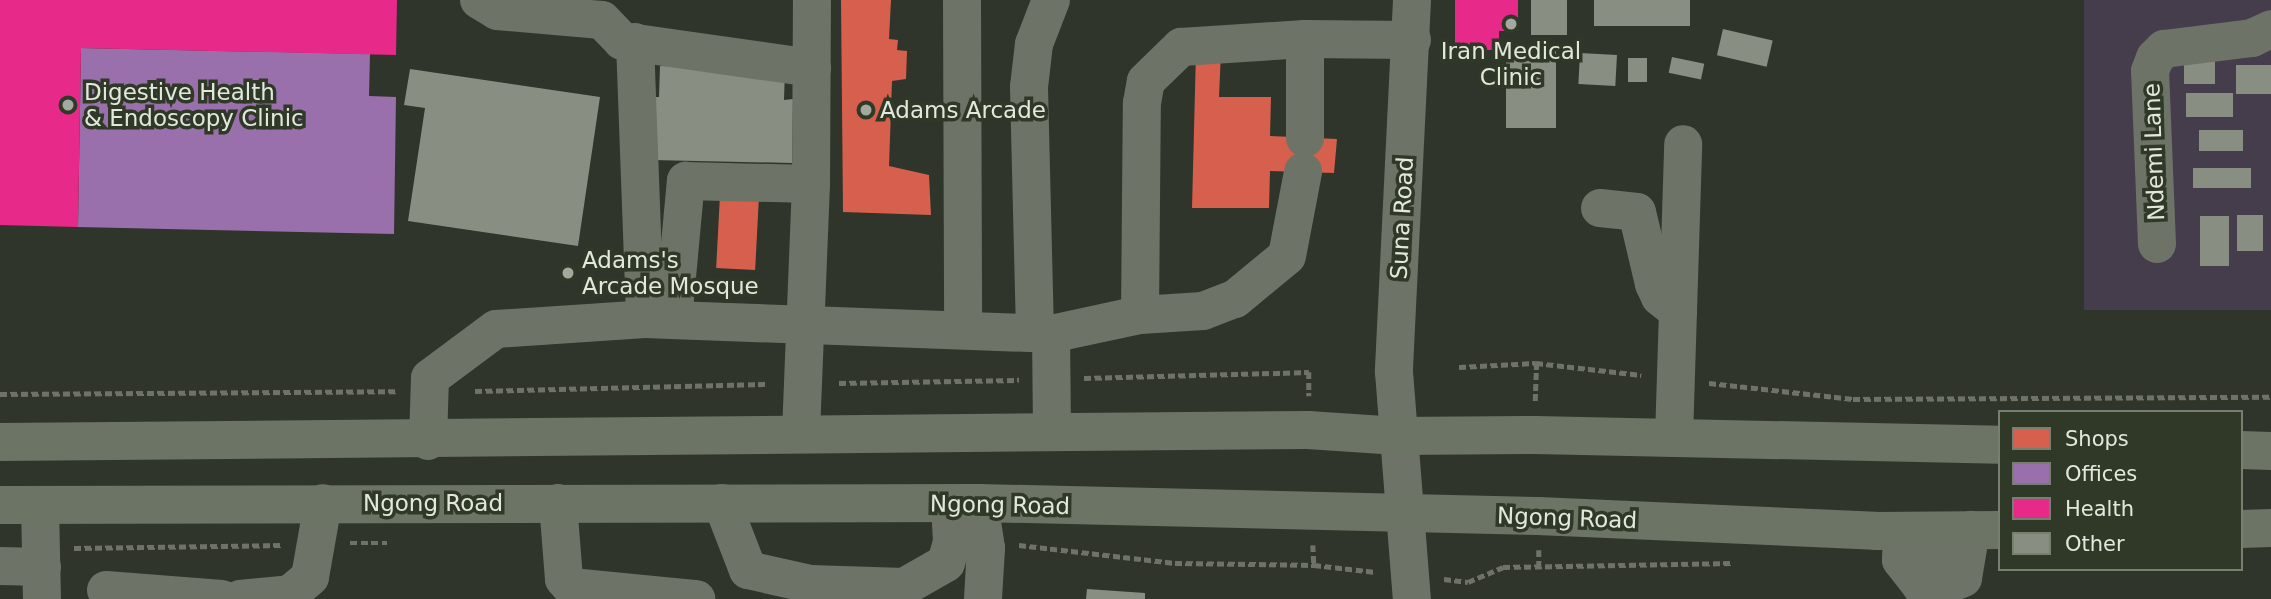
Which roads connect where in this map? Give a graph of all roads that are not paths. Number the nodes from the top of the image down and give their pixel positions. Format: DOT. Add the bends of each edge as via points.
graph roads {
  1 [pos="479,0"];
  2 [pos="812,0"];
  3 [pos="962,0"];
  4 [pos="1051,0"];
  5 [pos="1412,0"];
  6 [pos="2271,29"];
  7 [pos="1305,39"];
  8 [pos="1412,40"];
  9 [pos="635,42"];
  10 [pos="811,68"];
  11 [pos="1683,144"];
  12 [pos="811,184"];
  13 [pos="1600,208"];
  14 [pos="2157,244"];
  15 [pos="1678,311"];
  16 [pos="1140,315"];
  17 [pos="659,319"];
  18 [pos="806,325"];
  19 [pos="963,330"];
  20 [pos="1043,333"];
  21 [pos="1052,429"];
  22 [pos="801,433"];
  23 [pos="1398,436"];
  24 [pos="1674,438"];
  25 [pos="428,441"];
  26 [pos="0,442"];
  27 [pos="1998,445"];
  28 [pos="2243,450"];
  29 [pos="2271,451"];
  30 [pos="558,502"];
  31 [pos="323,503"];
  32 [pos="722,503"];
  33 [pos="965,503"];
  34 [pos="0,505"];
  35 [pos="40,505"];
  36 [pos="1403,512"];
  37 [pos="2271,528"];
  38 [pos="2243,529"];
  39 [pos="1952,530"];
  40 [pos="0,566"];
  41 [pos="42,583"];
  42 [pos="106,590"];
  43 [pos="1935,594"];
  44 [pos="222,599"];
  45 [pos="240,599"];
  46 [pos="696,599"];
  47 [pos="983,599"];
  48 [pos="1412,599"];
  1 -- 9 [label="street" via="497,11 602,20 622,41"];
  2 -- 10 [label="street"];
  3 -- 19 [label="street"];
  4 -- 20 [label="street" via="1034,44 1030,87"];
  5 -- 8 [label="street, Suna Road"];
  6 -- 14 [label="street, Ndemi Lane" via="2252,38 2165,49 2155,58 2150,71"];
  7 -- 8 [label="street"];
  7 -- 16 [label="street" via="1304,155 1287,256 1235,299 1203,311"];
  7 -- 16 [label="street" via="1181,47 1146,81"];
  8 -- 23 [label="street, Suna Road" via="1394,372"];
  9 -- 10 [label="street"];
  9 -- 17 [label="street"];
  10 -- 12 [label="street"];
  11 -- 15 [label="street"];
  12 -- 17 [label="street" via="686,181"];
  12 -- 18 [label="street"];
  13 -- 15 [label="street" via="1637,212 1654,284 1660,297"];
  15 -- 24 [label="street"];
  16 -- 20 [label="street"];
  17 -- 18 [label="street"];
  17 -- 25 [label="street" via="496,329 430,378"];
  18 -- 19 [label="street"];
  18 -- 22 [label="street"];
  19 -- 20 [label="street"];
  20 -- 21 [label="street" via="1051,379"];
  21 -- 22 [label="main road"];
  21 -- 23 [label="main road" via="1308,430"];
  22 -- 25 [label="main road"];
  23 -- 24 [label="main road"];
  23 -- 36 [label="street, Suna Road"];
  24 -- 27 [label="main road"];
  25 -- 26 [label="main road"];
  28 -- 29 [label="main road"];
  30 -- 31 [label="main road, Ngong Road"];
  30 -- 32 [label="main road, Ngong Road"];
  30 -- 46 [label="street" via="564,579 571,587"];
  31 -- 35 [label="main road, Ngong Road"];
  31 -- 45 [label="street" via="310,577 290,594"];
  32 -- 33 [label="main road, Ngong Road"];
  32 -- 33 [label="street" via="748,570 810,584 904,587 946,563"];
  33 -- 36 [label="main road, Ngong Road"];
  33 -- 47 [label="street" via="986,548"];
  34 -- 35 [label="main road, Ngong Road"];
  35 -- 41 [label="street"];
  36 -- 39 [label="main road, Ngong Road"];
  36 -- 48 [label="street, Suna Road"];
  37 -- 38 [label="main road"];
  39 -- 43 [label="street" via="1963,578"];
  39 -- 43 [label="street" via="1901,560 1921,586"];
  40 -- 41 [label="street"];
  42 -- 44 [label="street"];
}
